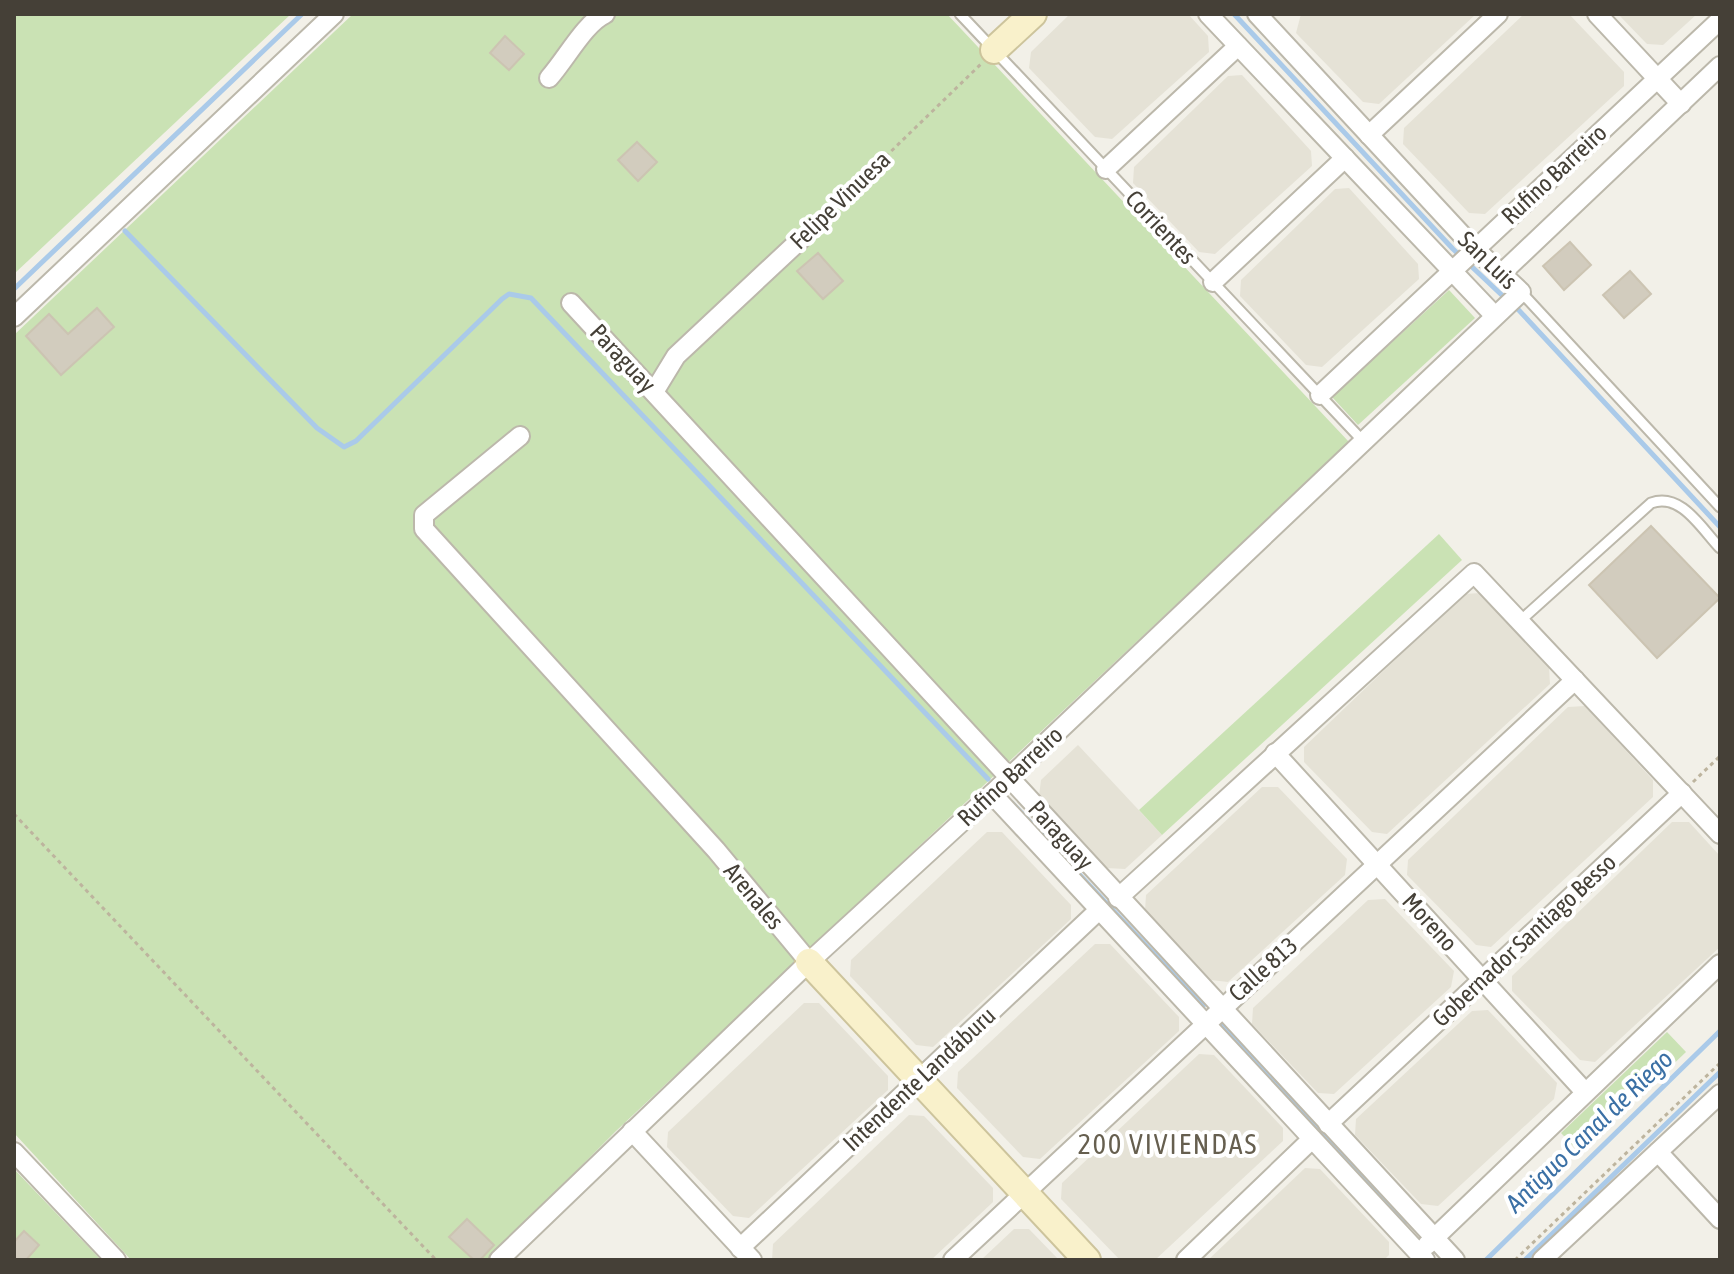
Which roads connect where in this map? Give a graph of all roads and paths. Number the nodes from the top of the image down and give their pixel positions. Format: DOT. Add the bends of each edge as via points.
graph roads {
  1 [pos="334,14"];
  2 [pos="960,14"];
  3 [pos="1033,14"];
  4 [pos="1208,14"];
  5 [pos="1498,14"];
  6 [pos="1597,14"];
  7 [pos="593,16"];
  8 [pos="1264,16"];
  9 [pos="1720,20"];
  10 [pos="1238,46"];
  11 [pos="994,50"];
  12 [pos="1720,66"];
  13 [pos="549,78"];
  14 [pos="1656,78"];
  15 [pos="1681,104"];
  16 [pos="1369,135"];
  17 [pos="1345,158"];
  18 [pos="1106,169"];
  19 [pos="800,240"];
  20 [pos="1475,249"];
  21 [pos="1451,270"];
  22 [pos="1503,272"];
  23 [pos="1213,282"];
  24 [pos="1521,292"];
  25 [pos="571,303"];
  26 [pos="1494,315"];
  27 [pos="14,317"];
  28 [pos="654,392"];
  29 [pos="1320,395"];
  30 [pos="520,436"];
  31 [pos="1362,440"];
  32 [pos="1720,507"];
  33 [pos="1720,548"];
  34 [pos="1520,621"];
  35 [pos="1575,680"];
  36 [pos="1275,753"];
  37 [pos="1720,756"];
  38 [pos="1009,777"];
  39 [pos="1682,793"];
  40 [pos="992,794"];
  41 [pos="14,814"];
  42 [pos="1720,834"];
  43 [pos="1377,864"];
  44 [pos="1118,898"];
  45 [pos="1099,910"];
  46 [pos="809,962"];
  47 [pos="1720,964"];
  48 [pos="1482,979"];
  49 [pos="1220,1008"];
  50 [pos="1204,1023"];
  51 [pos="1720,1063"];
  52 [pos="918,1079"];
  53 [pos="1585,1092"];
  54 [pos="1720,1094"];
  55 [pos="1328,1124"];
  56 [pos="632,1131"];
  57 [pos="1312,1139"];
  58 [pos="14,1152"];
  59 [pos="1658,1152"];
  60 [pos="1023,1192"];
  61 [pos="1720,1219"];
  62 [pos="1435,1238"];
  63 [pos="746,1254"];
  64 [pos="1418,1258"];
  65 [pos="116,1260"];
  66 [pos="436,1260"];
  67 [pos="499,1260"];
  68 [pos="953,1260"];
  69 [pos="1087,1260"];
  70 [pos="1186,1260"];
  71 [pos="1455,1260"];
  72 [pos="1515,1260"];
  73 [pos="1542,1260"];
  1 -- 27 [label="street"];
  2 -- 11 [label="lane, Corrientes"];
  3 -- 11 [label="street"];
  4 -- 10 [label="street, San Luis"];
  5 -- 16 [label="street"];
  6 -- 14 [label="street"];
  7 -- 13 [label="street"];
  8 -- 16 [label="street, San Luis"];
  9 -- 14 [label="street, Rufino Barreiro"];
  10 -- 17 [label="street, San Luis"];
  10 -- 18 [label="street"];
  11 -- 18 [label="lane, Corrientes"];
  11 -- 19 [label="path, Felipe Vinuesa"];
  12 -- 15 [label="street, Rufino Barreiro"];
  14 -- 15 [label="street"];
  14 -- 20 [label="street, Rufino Barreiro"];
  15 -- 22 [label="street, Rufino Barreiro"];
  16 -- 20 [label="street, San Luis"];
  17 -- 21 [label="street, San Luis"];
  17 -- 23 [label="street"];
  18 -- 23 [label="lane, Corrientes"];
  19 -- 28 [label="street, Felipe Vinuesa" via="676,356"];
  20 -- 21 [label="street, Rufino Barreiro"];
  20 -- 22 [label="street, San Luis"];
  21 -- 26 [label="street, San Luis"];
  21 -- 29 [label="street, Rufino Barreiro"];
  22 -- 24 [label="street, San Luis"];
  23 -- 29 [label="lane, Corrientes"];
  24 -- 26 [label="street, Rufino Barreiro"];
  24 -- 32 [label="lane, San Luis"];
  25 -- 28 [label="street, Paraguay"];
  26 -- 31 [label="street, Rufino Barreiro"];
  28 -- 38 [label="street, Paraguay"];
  29 -- 31 [label="lane, Corrientes"];
  30 -- 46 [label="street, Arenales" via="438,500 424,515 424,529 716,850"];
  31 -- 38 [label="street, Rufino Barreiro"];
  33 -- 34 [label="lane" via="1677,502 1665,498 1651,503"];
  34 -- 35 [label="street"];
  34 -- 36 [label="street" via="1474,573"];
  35 -- 39 [label="street"];
  35 -- 43 [label="street, Calle 813"];
  36 -- 43 [label="street, Moreno"];
  36 -- 44 [label="street"];
  37 -- 39 [label="path"];
  38 -- 40 [label="street, Rufino Barreiro"];
  38 -- 44 [label="street, Paraguay"];
  39 -- 42 [label="street"];
  39 -- 48 [label="street, Gobernador Santiago Besso"];
  40 -- 45 [label="street, Paraguay"];
  40 -- 46 [label="street, Rufino Barreiro"];
  41 -- 66 [label="path"];
  43 -- 48 [label="street, Moreno"];
  43 -- 49 [label="street, Calle 813"];
  44 -- 49 [label="street, Paraguay"];
  45 -- 50 [label="street, Paraguay"];
  45 -- 52 [label="street, Intendente Landáburu"];
  46 -- 52 [label="street, Arenales"];
  46 -- 56 [label="street, Rufino Barreiro"];
  47 -- 53 [label="street"];
  48 -- 53 [label="street, Moreno"];
  48 -- 55 [label="street, Gobernador Santiago Besso"];
  49 -- 50 [label="street, Calle 813"];
  49 -- 55 [label="street, Paraguay"];
  50 -- 57 [label="street, Paraguay"];
  50 -- 60 [label="street, Calle 813"];
  51 -- 72 [label="path"];
  52 -- 60 [label="street, Arenales"];
  52 -- 63 [label="street, Intendente Landáburu"];
  53 -- 62 [label="street"];
  54 -- 59 [label="street"];
  55 -- 62 [label="street, Paraguay"];
  56 -- 63 [label="street"];
  56 -- 67 [label="street, Rufino Barreiro"];
  57 -- 64 [label="street, Paraguay"];
  57 -- 70 [label="street"];
  58 -- 65 [label="street"];
  59 -- 61 [label="street"];
  59 -- 73 [label="street"];
  60 -- 68 [label="street, Calle 813"];
  60 -- 69 [label="street, Arenales"];
  62 -- 64 [label="street"];
  62 -- 71 [label="street, Paraguay"];
}
